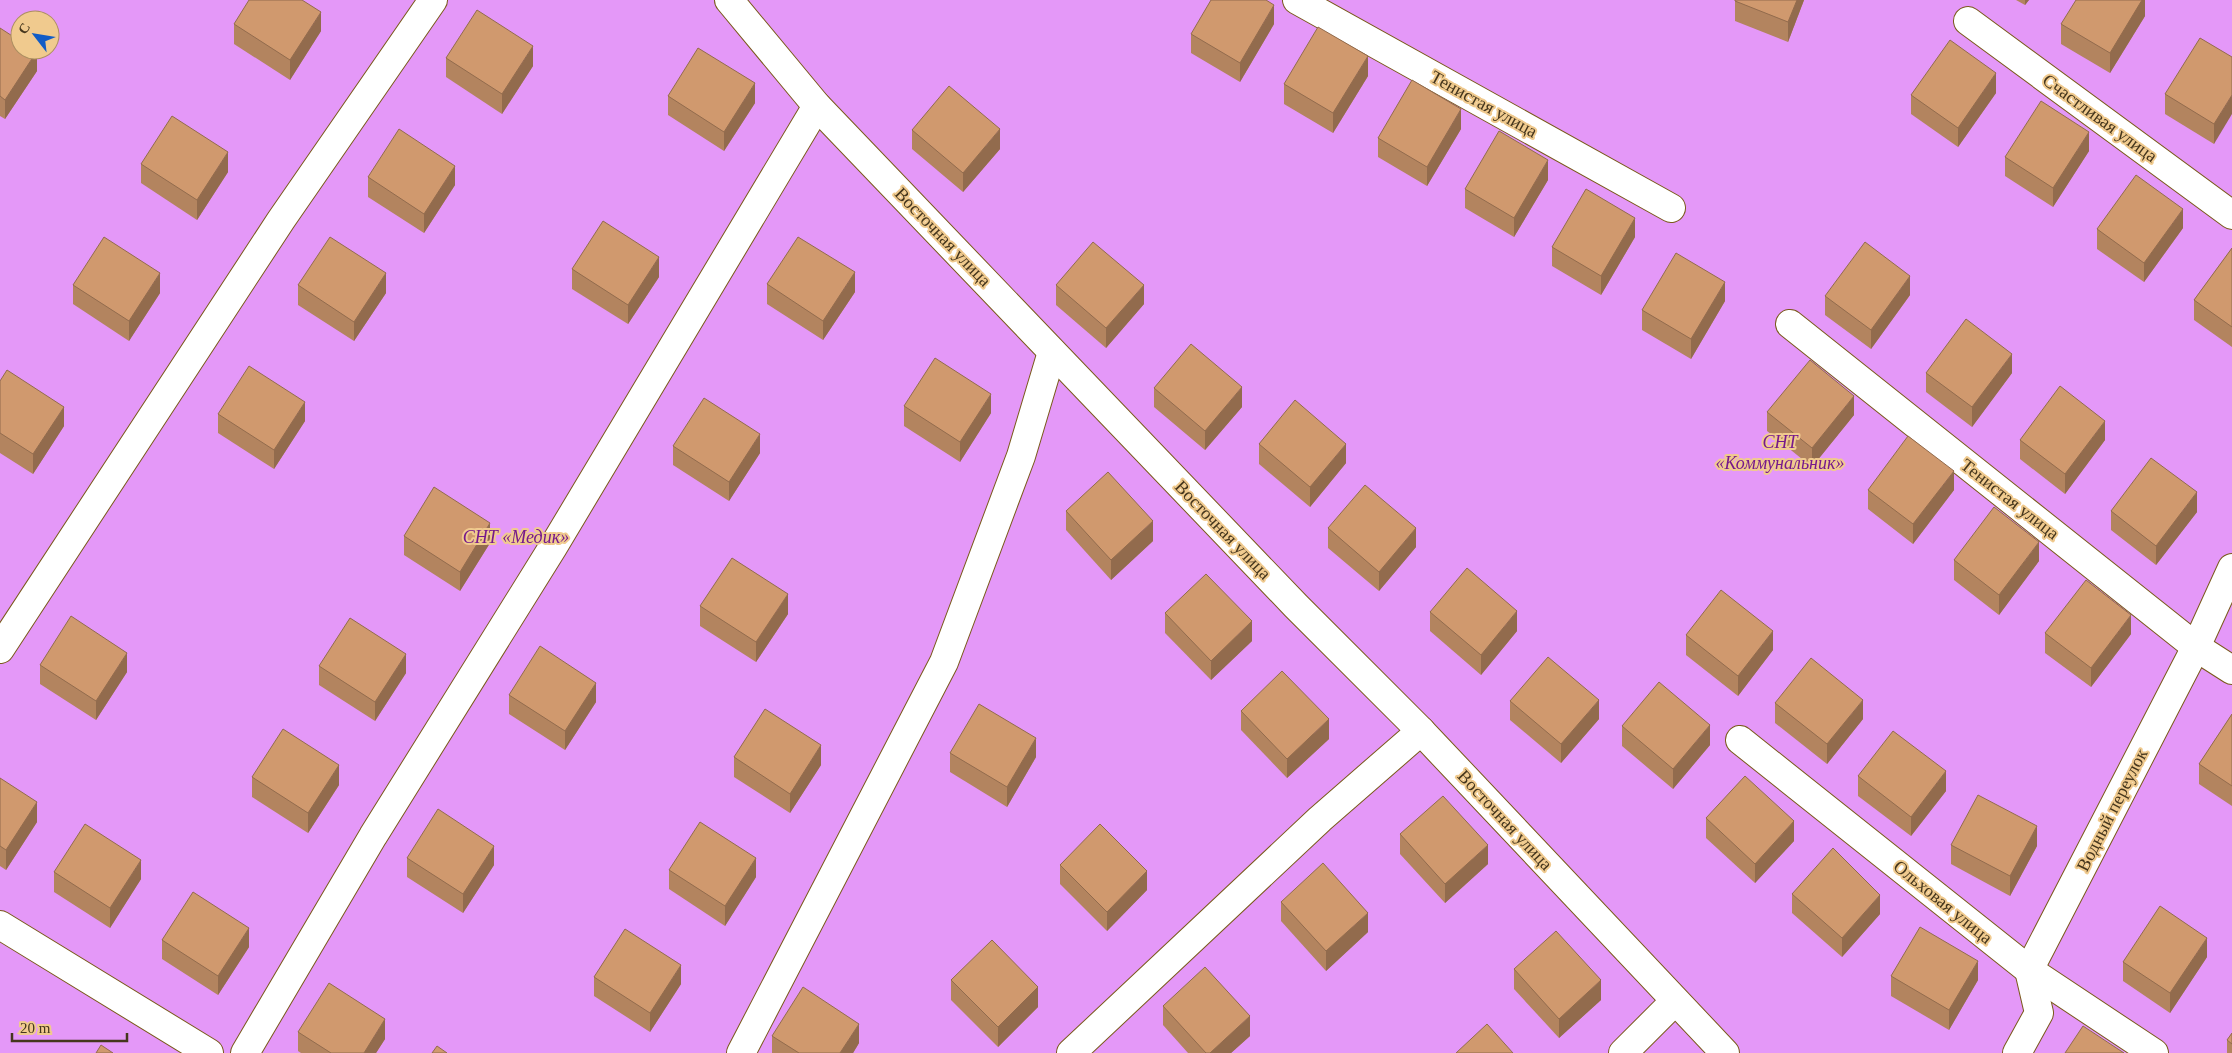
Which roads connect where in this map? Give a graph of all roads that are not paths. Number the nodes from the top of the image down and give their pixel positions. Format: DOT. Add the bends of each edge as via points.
graph roads {
  1 [pos="433,0"];
  2 [pos="729,0"];
  3 [pos="1297,0"];
  4 [pos="1968,22"];
  5 [pos="817,106"];
  6 [pos="1671,208"];
  7 [pos="2232,215"];
  8 [pos="1790,324"];
  9 [pos="1052,352"];
  10 [pos="2232,568"];
  11 [pos="2196,647"];
  12 [pos="0,649"];
  13 [pos="2232,670"];
  14 [pos="1421,731"];
  15 [pos="1740,740"];
  16 [pos="0,925"];
  17 [pos="2029,970"];
  18 [pos="1675,1001"];
  19 [pos="209,1053"];
  20 [pos="245,1053"];
  21 [pos="741,1053"];
  22 [pos="1071,1053"];
  23 [pos="1623,1053"];
  24 [pos="1725,1053"];
  25 [pos="2017,1053"];
  26 [pos="2154,1053"];
  1 -- 12 [label="street" via="280,220"];
  2 -- 5 [label="street, Восточная улица"];
  3 -- 6 [label="street, Тенистая улица"];
  4 -- 7 [label="street, Счастливая улица"];
  5 -- 9 [label="street, Восточная улица"];
  5 -- 20 [label="street" via="553,547 373,836"];
  8 -- 11 [label="street, Тенистая улица"];
  9 -- 14 [label="street, Восточная улица"];
  9 -- 21 [label="street" via="1021,456 944,662"];
  10 -- 11 [label="street, Водный переулок"];
  11 -- 13 [label="street, Тенистая улица"];
  11 -- 17 [label="street, Водный переулок"];
  14 -- 18 [label="street, Восточная улица"];
  14 -- 22 [label="street" via="1320,819"];
  15 -- 17 [label="street, Ольховая улица"];
  16 -- 19 [label="street"];
  17 -- 25 [label="street" via="2038,1013"];
  17 -- 26 [label="street, Ольховая улица"];
  18 -- 23 [label="street"];
  18 -- 24 [label="street, Восточная улица"];
}
